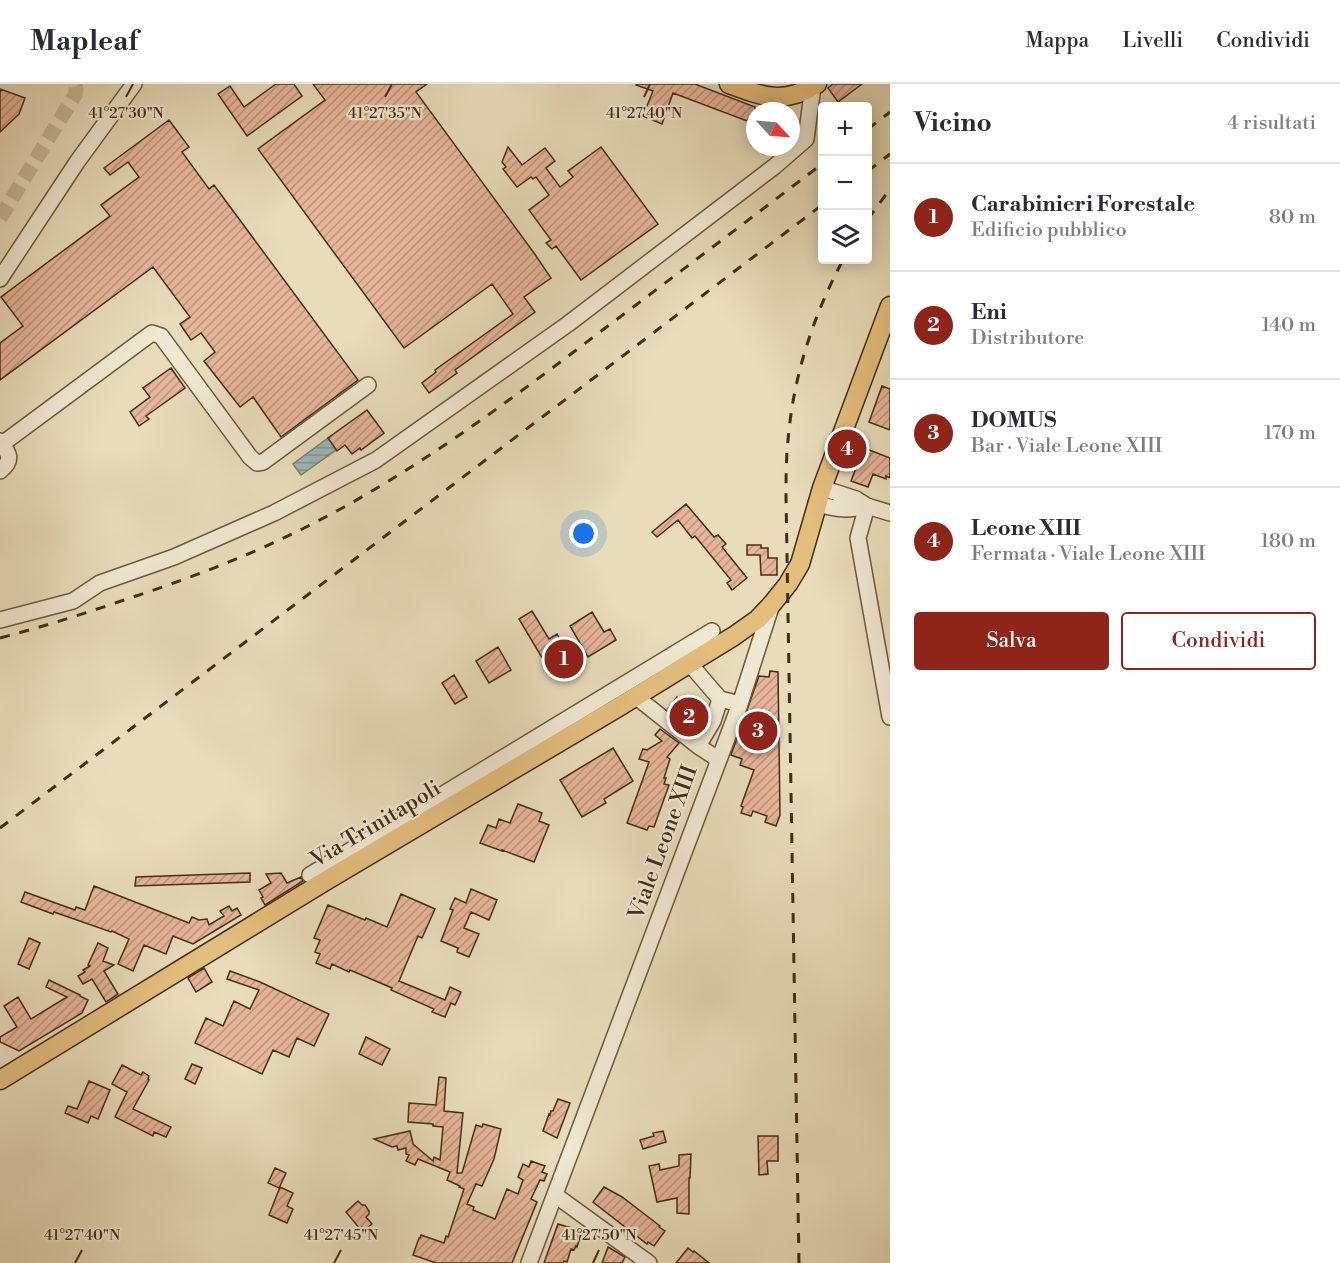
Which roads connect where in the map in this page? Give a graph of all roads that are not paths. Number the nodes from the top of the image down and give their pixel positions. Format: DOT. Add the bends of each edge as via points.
graph roads {
  1 [pos="134,84"];
  2 [pos="729,84"];
  3 [pos="815,85"];
  4 [pos="0,279"];
  5 [pos="890,306"];
  6 [pos="368,385"];
  7 [pos="1,442"];
  8 [pos="0,471"];
  9 [pos="820,496"];
  10 [pos="867,506"];
  11 [pos="890,513"];
  12 [pos="772,604"];
  13 [pos="0,620"];
  14 [pos="712,631"];
  15 [pos="676,665"];
  16 [pos="635,696"];
  17 [pos="720,699"];
  18 [pos="612,701"];
  19 [pos="740,704"];
  20 [pos="890,715"];
  21 [pos="698,746"];
  22 [pos="718,759"];
  23 [pos="424,814"];
  24 [pos="310,876"];
  25 [pos="0,1080"];
  26 [pos="555,1195"];
  27 [pos="529,1263"];
  28 [pos="649,1263"];
  1 -- 4 [label="street"];
  2 -- 3 [label="main road" via="776,98 790,97"];
  3 -- 13 [label="street" via="806,139 776,166 568,324 376,460 264,517 174,557 100,583 73,601"];
  5 -- 9 [label="main road, Viale Leone XIII"];
  6 -- 7 [label="street" via="257,463 161,336 152,333"];
  7 -- 8 [label="street" via="9,457"];
  9 -- 10 [label="street" via="856,499"];
  9 -- 12 [label="main road, Viale Leone XIII" via="800,564"];
  10 -- 11 [label="street"];
  10 -- 20 [label="street" via="858,538"];
  12 -- 15 [label="main road, Via Trinitapoli" via="750,625"];
  12 -- 19 [label="street, Viale Leone XIII"];
  14 -- 15 [label="street"];
  15 -- 16 [label="main road, Via Trinitapoli"];
  15 -- 17 [label="street"];
  15 -- 18 [label="street"];
  16 -- 18 [label="main road, Via Trinitapoli"];
  16 -- 21 [label="street"];
  17 -- 19 [label="street"];
  17 -- 21 [label="street"];
  18 -- 23 [label="main road, Via Trinitapoli"];
  19 -- 22 [label="street, Viale Leone XIII"];
  21 -- 22 [label="street"];
  22 -- 26 [label="street, Viale Leone XIII"];
  23 -- 24 [label="street"];
  23 -- 25 [label="main road, Via Trinitapoli" via="317,886"];
  26 -- 27 [label="street, Viale Leone XIII"];
  26 -- 28 [label="street"];
}
